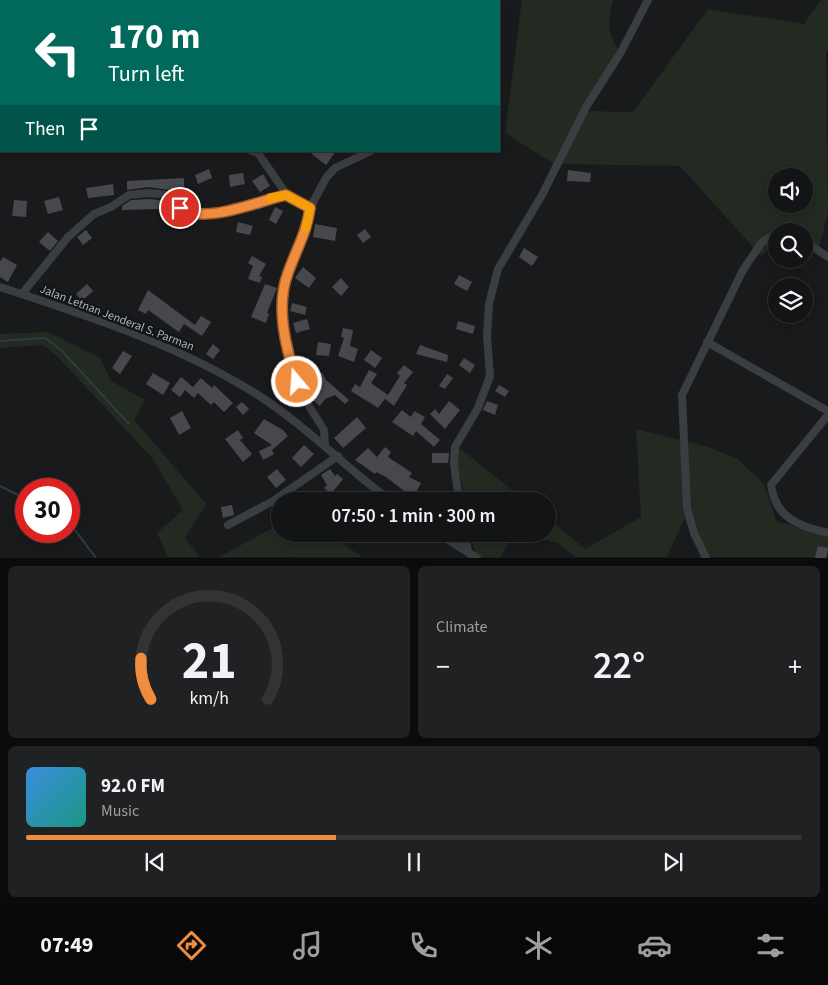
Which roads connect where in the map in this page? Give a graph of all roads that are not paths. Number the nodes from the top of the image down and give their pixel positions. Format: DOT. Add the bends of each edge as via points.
graph roads {
  1 [pos="648,0"];
  2 [pos="255,152"];
  3 [pos="368,152"];
  4 [pos="286,195"];
  5 [pos="310,208"];
  6 [pos="768,237"];
  7 [pos="813,248"];
  8 [pos="828,257"];
  9 [pos="0,287"];
  10 [pos="22,294"];
  11 [pos="707,342"];
  12 [pos="828,413"];
  13 [pos="325,445"];
  14 [pos="338,456"];
  15 [pos="380,492"];
  16 [pos="458,492"];
  17 [pos="228,525"];
  18 [pos="828,533"];
  19 [pos="452,542"];
  20 [pos="466,542"];
  21 [pos="468,552"];
  22 [pos="477,558"];
  23 [pos="706,558"];
  1 -- 16 [label="street" via="498,269 489,304 490,376 478,408 455,448"];
  2 -- 4 [label="street"];
  3 -- 5 [label="street" via="335,168"];
  4 -- 5 [label="street"];
  4 -- 10 [label="street" via="221,212 196,214 180,208 169,195 130,195 89,218 68,237"];
  5 -- 13 [label="street" via="304,236 288,273 282,306 290,360 309,406 324,430"];
  6 -- 11 [label="street" via="753,253"];
  7 -- 8 [label="street"];
  9 -- 10 [label="street, Jalan Letnan Jenderal S. Parman"];
  10 -- 13 [label="street, Jalan Letnan Jenderal S. Parman" via="154,343 225,375 260,396"];
  11 -- 12 [label="street"];
  11 -- 23 [label="street" via="682,395 681,404 687,508"];
  12 -- 18 [label="street" via="771,485 785,516 796,524"];
  13 -- 14 [label="street, Jalan Letnan Jenderal S. Parman"];
  14 -- 15 [label="street, Jalan Letnan Jenderal S. Parman"];
  14 -- 17 [label="street" via="273,500"];
  19 -- 21 [label="street"];
  20 -- 21 [label="street"];
  21 -- 22 [label="street"];
}
